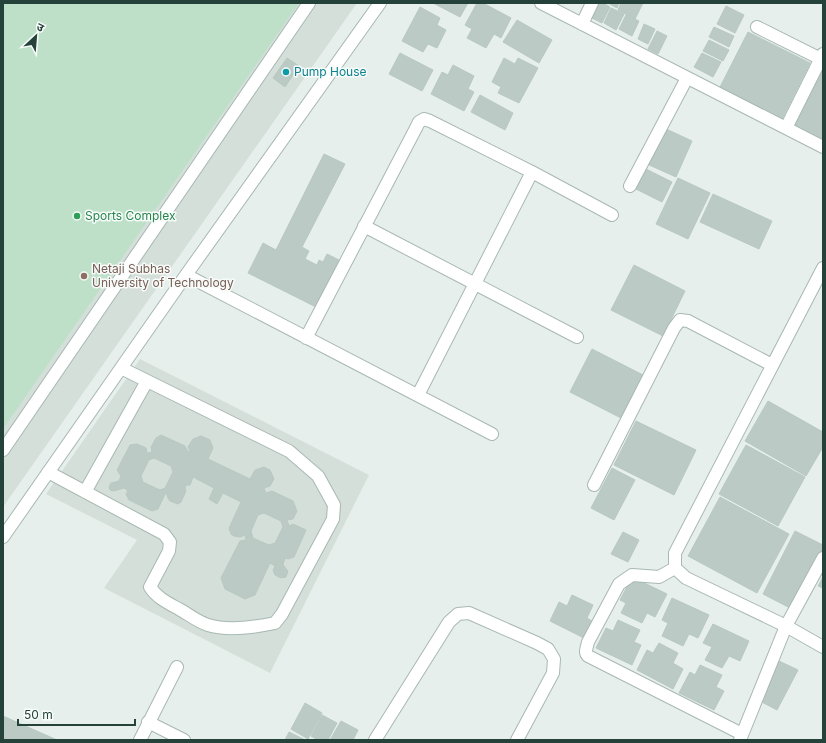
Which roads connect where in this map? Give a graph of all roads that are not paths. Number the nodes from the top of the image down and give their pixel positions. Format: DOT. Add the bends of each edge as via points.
graph roads {
  1 [pos="309,3"];
  2 [pos="380,3"];
  3 [pos="541,3"];
  4 [pos="592,3"];
  5 [pos="582,24"];
  6 [pos="757,27"];
  7 [pos="822,57"];
  8 [pos="687,78"];
  9 [pos="786,128"];
  10 [pos="823,146"];
  11 [pos="532,172"];
  12 [pos="630,186"];
  13 [pos="612,215"];
  14 [pos="364,226"];
  15 [pos="823,268"];
  16 [pos="186,276"];
  17 [pos="475,284"];
  18 [pos="577,337"];
  19 [pos="306,338"];
  20 [pos="772,365"];
  21 [pos="121,368"];
  22 [pos="147,381"];
  23 [pos="418,395"];
  24 [pos="492,434"];
  25 [pos="3,450"];
  26 [pos="48,472"];
  27 [pos="594,485"];
  28 [pos="85,492"];
  29 [pos="3,537"];
  30 [pos="823,558"];
  31 [pos="675,568"];
  32 [pos="786,626"];
  33 [pos="823,647"];
  34 [pos="177,667"];
  35 [pos="148,722"];
  36 [pos="741,737"];
  37 [pos="140,740"];
  38 [pos="184,740"];
  39 [pos="375,740"];
  40 [pos="517,740"];
  1 -- 25 [label="street"];
  2 -- 16 [label="street"];
  3 -- 5 [label="street"];
  4 -- 5 [label="street"];
  5 -- 8 [label="street"];
  6 -- 7 [label="street"];
  7 -- 9 [label="street"];
  8 -- 9 [label="street"];
  8 -- 12 [label="street"];
  9 -- 10 [label="street"];
  11 -- 13 [label="street"];
  11 -- 14 [label="street" via="424,119 419,122"];
  11 -- 17 [label="street"];
  14 -- 17 [label="street"];
  14 -- 19 [label="street"];
  15 -- 20 [label="street"];
  16 -- 19 [label="street"];
  16 -- 21 [label="street"];
  17 -- 18 [label="street"];
  17 -- 23 [label="street"];
  19 -- 23 [label="street"];
  20 -- 27 [label="street" via="688,321 680,320"];
  20 -- 31 [label="street" via="675,553"];
  21 -- 22 [label="street"];
  21 -- 26 [label="street"];
  22 -- 28 [label="street"];
  22 -- 28 [label="street" via="290,451 318,476 328,492 334,505 333,520 282,614 275,623 264,626 222,628 207,625 162,600 150,587 169,551 170,542 164,534"];
  23 -- 24 [label="street"];
  26 -- 28 [label="street"];
  26 -- 29 [label="street"];
  30 -- 32 [label="street"];
  31 -- 32 [label="street" via="686,578"];
  31 -- 36 [label="street" via="659,577 632,575 619,584 588,642 586,654"];
  32 -- 33 [label="street"];
  32 -- 36 [label="street"];
  34 -- 35 [label="street"];
  35 -- 37 [label="street"];
  35 -- 38 [label="street"];
  39 -- 40 [label="street" via="449,622 458,614 469,613 537,643 548,649 554,659 553,673"];
}
